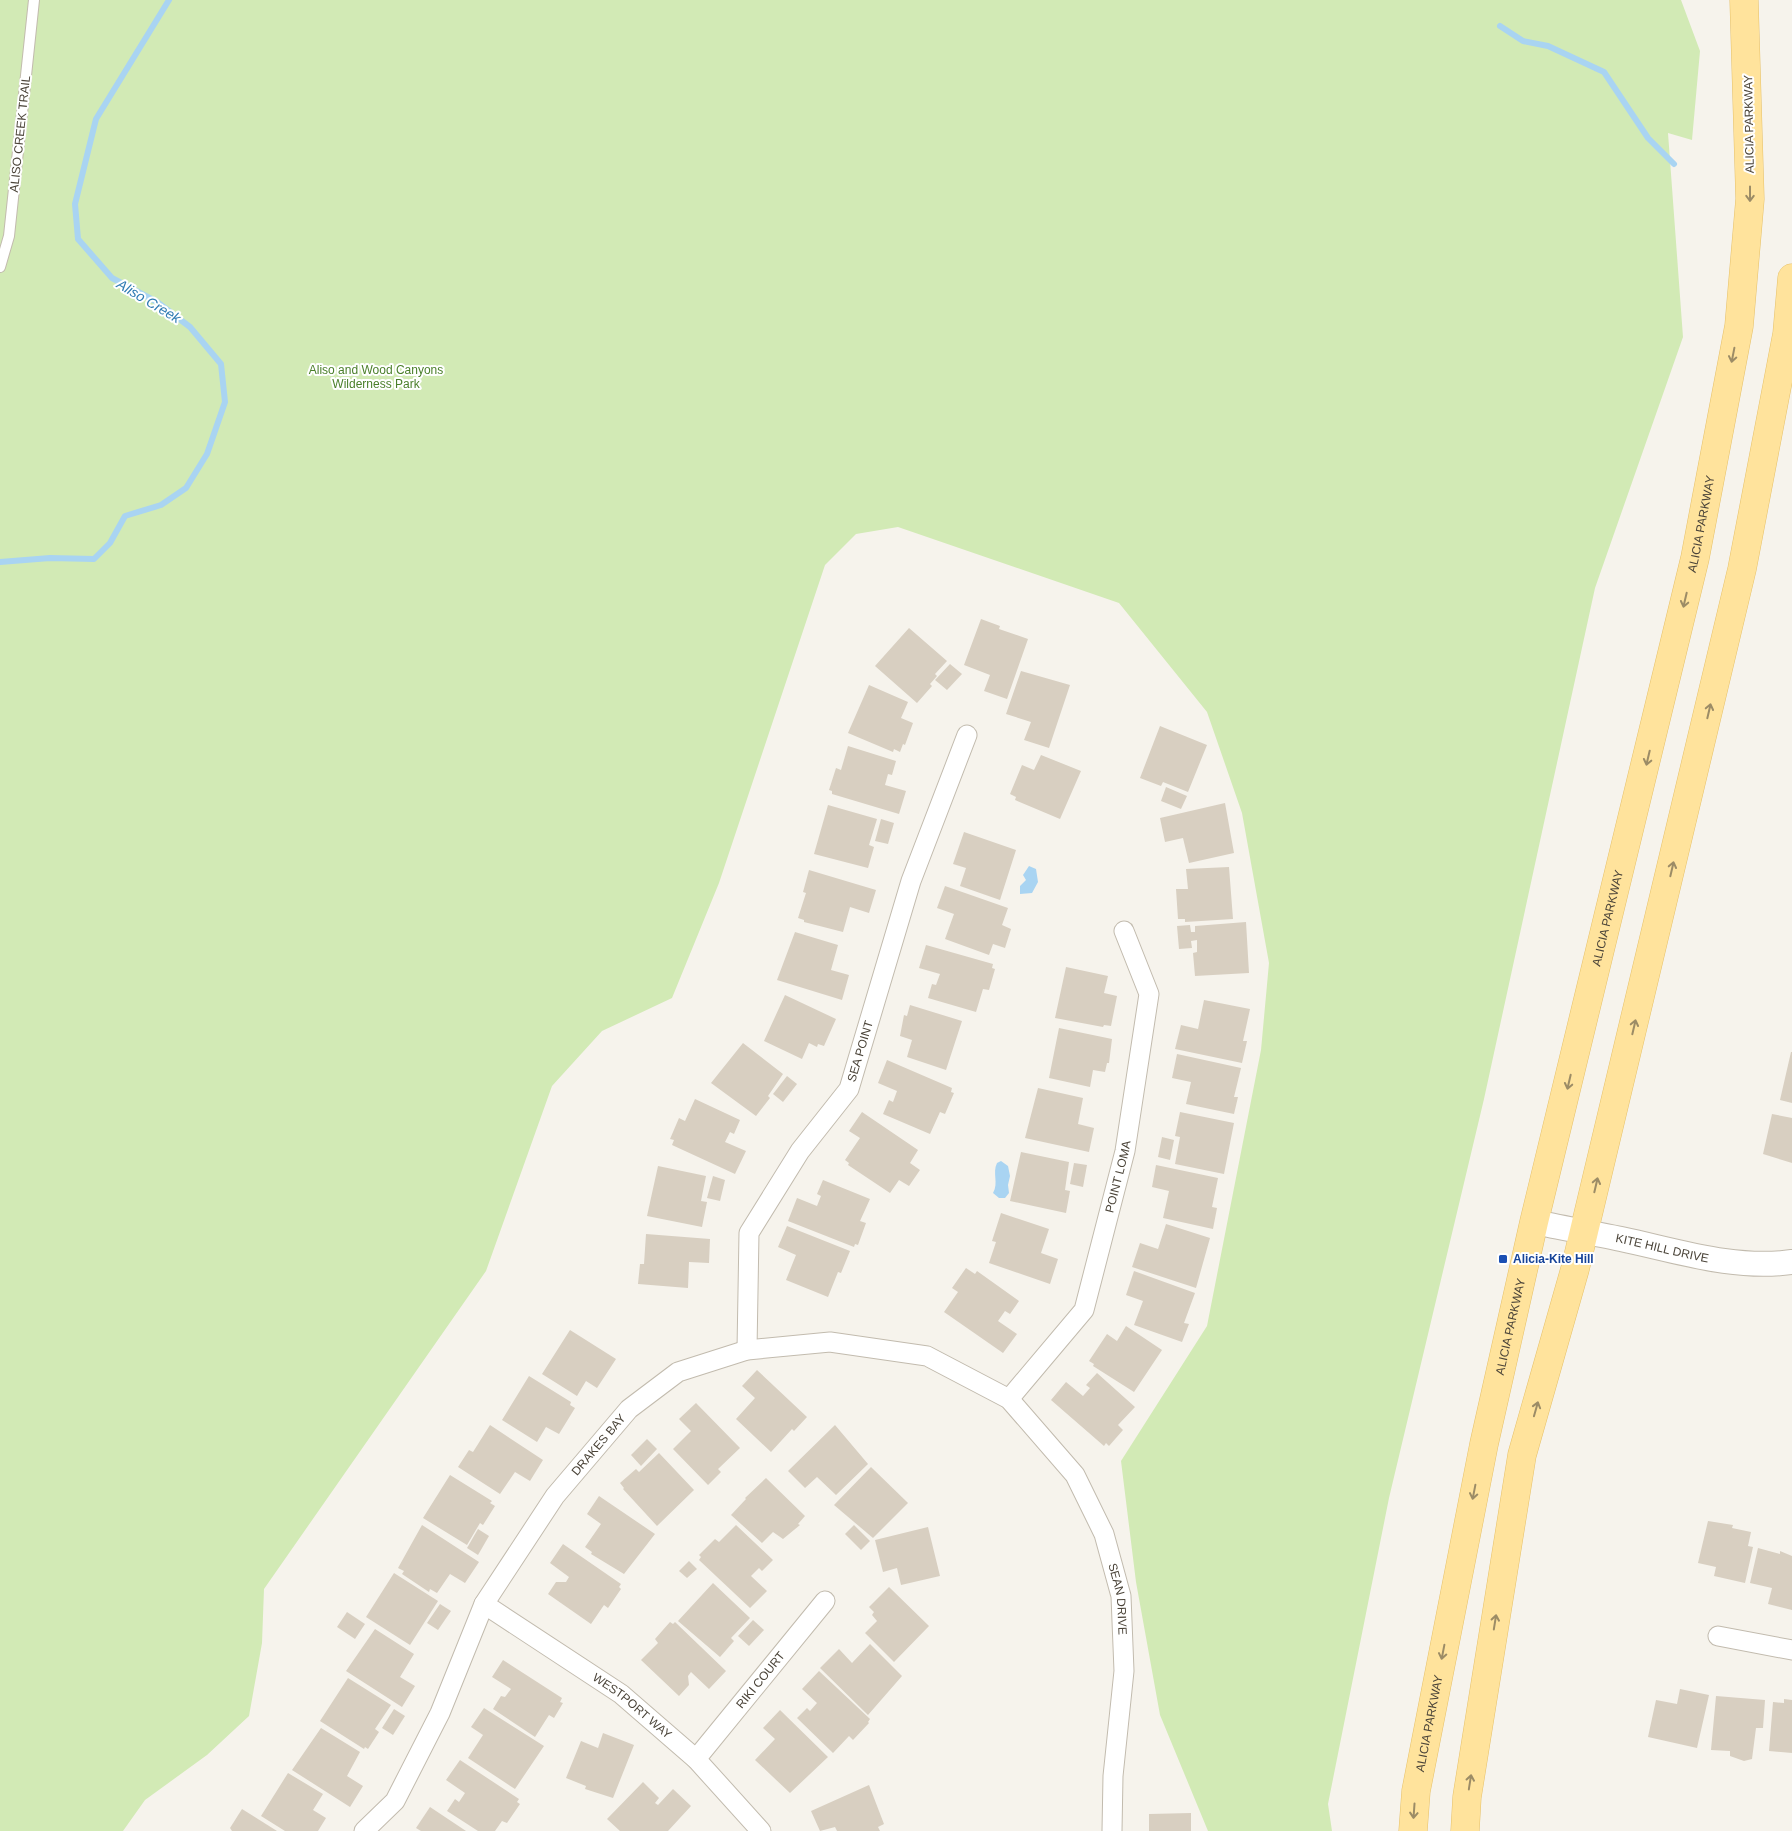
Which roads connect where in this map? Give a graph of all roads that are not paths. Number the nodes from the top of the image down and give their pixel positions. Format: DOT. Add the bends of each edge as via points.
graph roads {
  1 [pos="34,0"];
  2 [pos="1744,0"];
  3 [pos="0,267"];
  4 [pos="1792,278"];
  5 [pos="967,735"];
  6 [pos="1124,931"];
  7 [pos="1534,1222"];
  8 [pos="1585,1232"];
  9 [pos="1792,1262"];
  10 [pos="747,1350"];
  11 [pos="1009,1399"];
  12 [pos="825,1601"];
  13 [pos="484,1604"];
  14 [pos="1718,1636"];
  15 [pos="1792,1650"];
  16 [pos="696,1759"];
  17 [pos="364,1831"];
  18 [pos="762,1831"];
  19 [pos="1112,1831"];
  20 [pos="1413,1831"];
  21 [pos="1465,1831"];
  1 -- 3 [label="lane, ALISO CREEK TRAIL" via="9,236"];
  2 -- 7 [label="main road, ALICIA PARKWAY, one-way" via="1750,199 1739,326 1695,558"];
  8 -- 4 [label="main road, one-way" via="1742,569 1787,334"];
  5 -- 10 [label="street, SEA POINT" via="912,881 850,1089 800,1151 749,1233"];
  6 -- 11 [label="street, POINT LOMA" via="1149,994 1126,1151 1084,1310"];
  7 -- 8 [label="street, KITE HILL DRIVE"];
  7 -- 20 [label="main road, ALICIA PARKWAY, one-way" via="1480,1464 1416,1792"];
  8 -- 9 [label="street, KITE HILL DRIVE" via="1695,1258 1771,1265"];
  21 -- 8 [label="main road, one-way" via="1467,1797 1522,1455"];
  10 -- 11 [label="street, DRAKES BAY" via="830,1342 927,1356"];
  10 -- 13 [label="street, DRAKES BAY" via="678,1372 629,1409 555,1496"];
  11 -- 19 [label="street, SEAN DRIVE" via="1075,1475 1104,1534 1121,1596 1124,1671 1113,1776"];
  12 -- 16 [label="street, RIKI COURT"];
  13 -- 16 [label="street, WESTPORT WAY" via="621,1694"];
  13 -- 17 [label="street, DRAKES BAY" via="440,1713 395,1801"];
  14 -- 15 [label="street"];
  16 -- 18 [label="street, WESTPORT WAY"];
}
